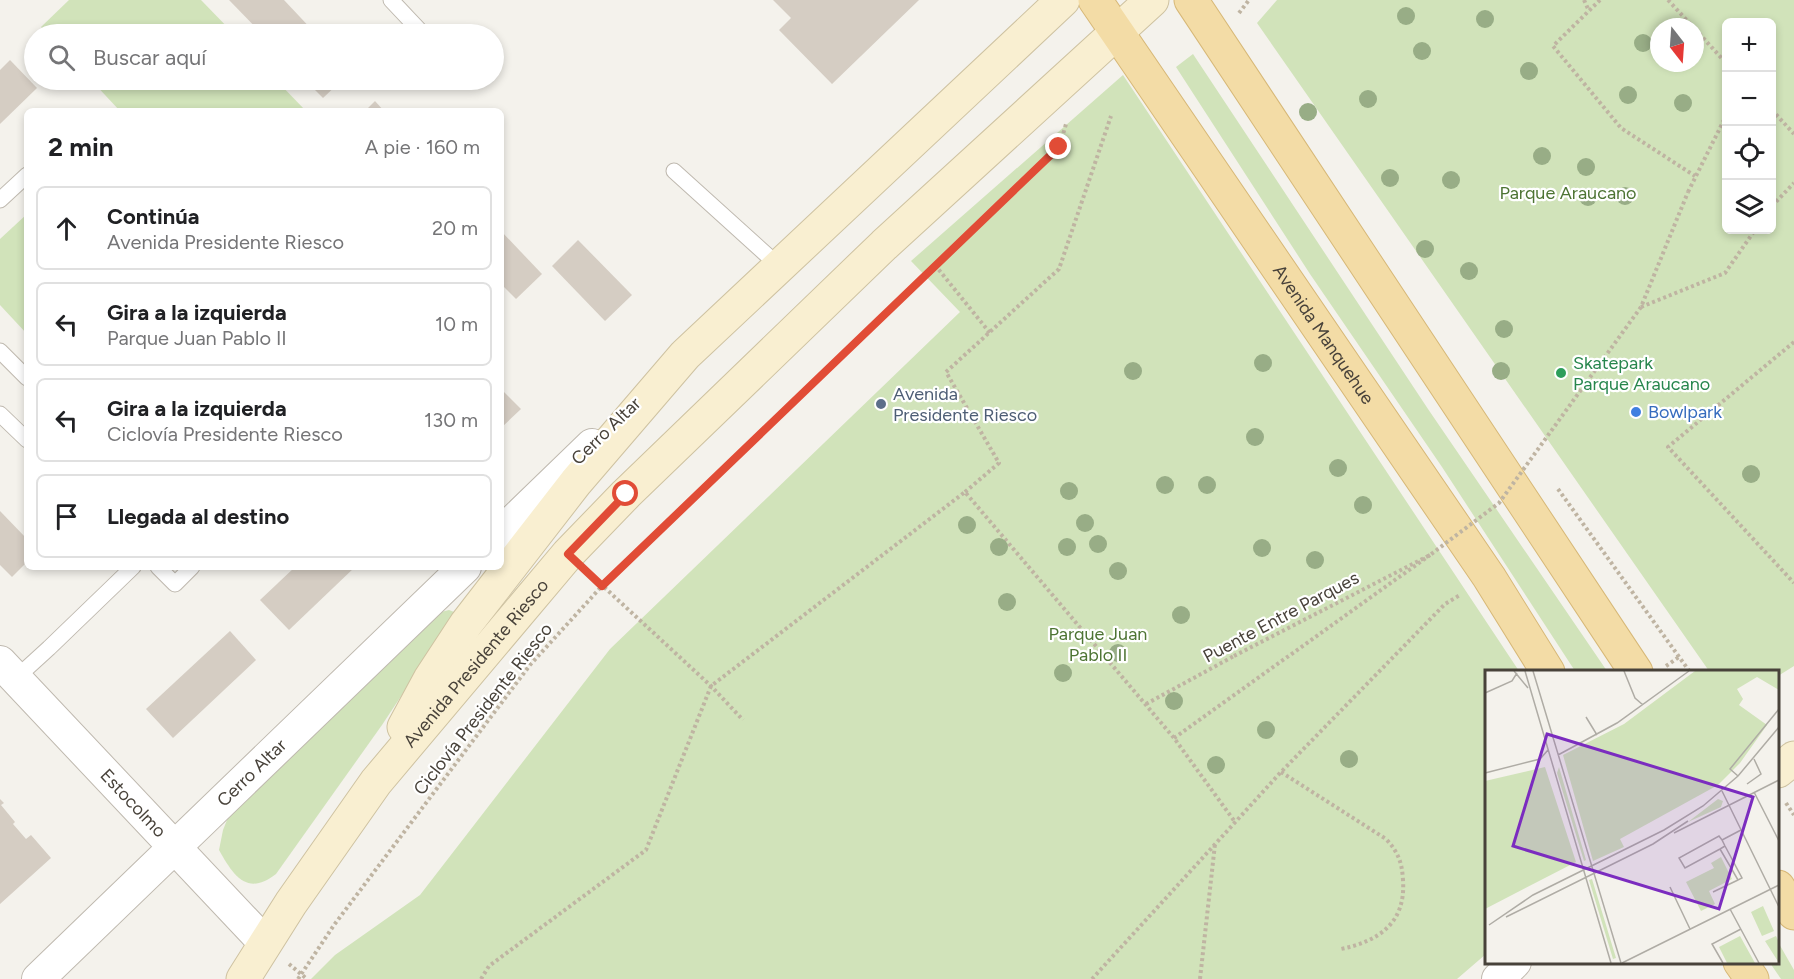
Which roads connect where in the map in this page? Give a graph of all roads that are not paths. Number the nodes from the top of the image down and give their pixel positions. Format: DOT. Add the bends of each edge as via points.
graph roads {
  1 [pos="392,0"];
  2 [pos="1063,0"];
  3 [pos="1095,0"];
  4 [pos="1152,0"];
  5 [pos="1191,0"];
  6 [pos="414,24"];
  7 [pos="1117,31"];
  8 [pos="674,171"];
  9 [pos="24,179"];
  10 [pos="0,200"];
  11 [pos="779,266"];
  12 [pos="0,351"];
  13 [pos="685,354"];
  14 [pos="24,375"];
  15 [pos="0,414"];
  16 [pos="24,437"];
  17 [pos="504,530"];
  18 [pos="129,570"];
  19 [pos="161,570"];
  20 [pos="189,570"];
  21 [pos="462,570"];
  22 [pos="1547,670"];
  23 [pos="1635,670"];
  24 [pos="8,671"];
  25 [pos="1794,758"];
  26 [pos="1779,770"];
  27 [pos="375,782"];
  28 [pos="176,849"];
  29 [pos="1779,889"];
  30 [pos="1794,913"];
  31 [pos="265,943"];
  32 [pos="1514,964"];
  33 [pos="1741,964"];
  34 [pos="39,979"];
  35 [pos="243,979"];
  36 [pos="1498,979"];
  37 [pos="1752,979"];
  1 -- 6 [label="lane"];
  2 -- 11 [label="main road, Avenida Presidente Riesco"];
  3 -- 7 [label="main road, Avenida Manquehue"];
  4 -- 7 [label="main road, Avenida Presidente Riesco"];
  5 -- 23 [label="main road"];
  7 -- 22 [label="main road, Avenida Manquehue" via="1489,577"];
  7 -- 27 [label="main road, Avenida Presidente Riesco" via="884,245 634,486 568,554"];
  8 -- 11 [label="lane"];
  9 -- 10 [label="lane"];
  11 -- 13 [label="main road, Avenida Presidente Riesco"];
  12 -- 14 [label="lane"];
  13 -- 17 [label="street, Cerro Altar"];
  13 -- 27 [label="main road, Avenida Presidente Riesco" via="576,482 466,624 430,679"];
  15 -- 16 [label="lane"];
  18 -- 24 [label="lane"];
  19 -- 20 [label="lane" via="175,584"];
  21 -- 28 [label="street, Cerro Altar"];
  24 -- 28 [label="street, Estocolmo"];
  25 -- 26 [label="main road"];
  27 -- 31 [label="main road, Avenida Presidente Riesco"];
  28 -- 31 [label="street, Estocolmo"];
  28 -- 34 [label="street, Cerro Altar"];
  29 -- 30 [label="main road"];
  31 -- 35 [label="main road, Avenida Presidente Riesco"];
  32 -- 36 [label="street"];
  33 -- 37 [label="main road"];
}
